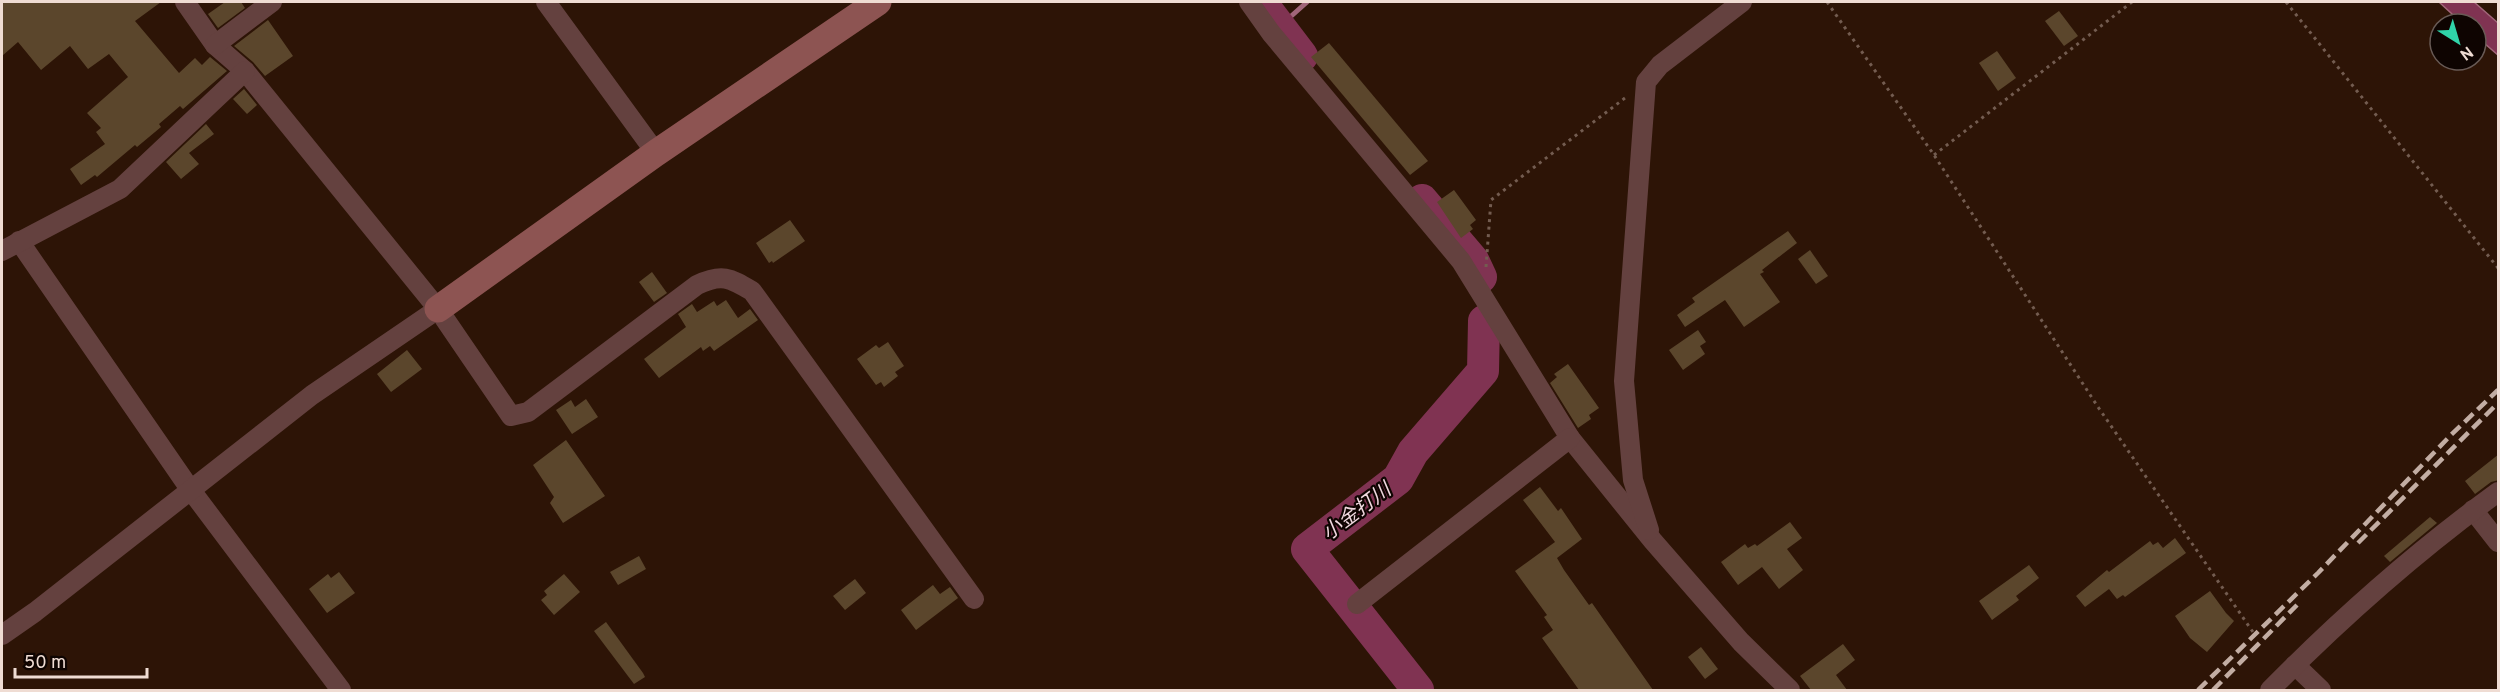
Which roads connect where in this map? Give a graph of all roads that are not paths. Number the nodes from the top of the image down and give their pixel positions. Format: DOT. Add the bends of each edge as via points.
graph roads {
  1 [pos="185,2"];
  2 [pos="272,2"];
  3 [pos="546,2"];
  4 [pos="878,2"];
  5 [pos="1249,2"];
  6 [pos="1742,2"];
  7 [pos="215,45"];
  8 [pos="244,71"];
  9 [pos="656,153"];
  10 [pos="19,241"];
  11 [pos="2,251"];
  12 [pos="438,309"];
  13 [pos="1570,438"];
  14 [pos="190,489"];
  15 [pos="2499,492"];
  16 [pos="2473,510"];
  17 [pos="1653,541"];
  18 [pos="2499,542"];
  19 [pos="974,599"];
  20 [pos="1357,604"];
  21 [pos="2,635"];
  22 [pos="2295,665"];
  23 [pos="341,690"];
  24 [pos="1790,690"];
  25 [pos="2270,690"];
  26 [pos="2321,690"];
  1 -- 7 [label="street"];
  2 -- 7 [label="street"];
  3 -- 9 [label="street"];
  4 -- 9 [label="street"];
  5 -- 13 [label="street" via="1461,261"];
  6 -- 17 [label="street" via="1660,65 1646,82 1624,381 1633,480"];
  7 -- 8 [label="street"];
  8 -- 10 [label="street" via="120,189"];
  8 -- 12 [label="street"];
  9 -- 12 [label="street"];
  10 -- 11 [label="street"];
  10 -- 14 [label="street"];
  12 -- 14 [label="street" via="312,395"];
  12 -- 19 [label="street" via="511,416 528,412 698,285 711,278 730,278 752,291"];
  13 -- 17 [label="street"];
  13 -- 20 [label="street"];
  14 -- 21 [label="street"];
  14 -- 23 [label="street"];
  15 -- 16 [label="street"];
  16 -- 18 [label="street"];
  16 -- 22 [label="street" via="2349,613"];
  17 -- 24 [label="street" via="1740,642"];
  22 -- 25 [label="street"];
  22 -- 26 [label="street"];
}
